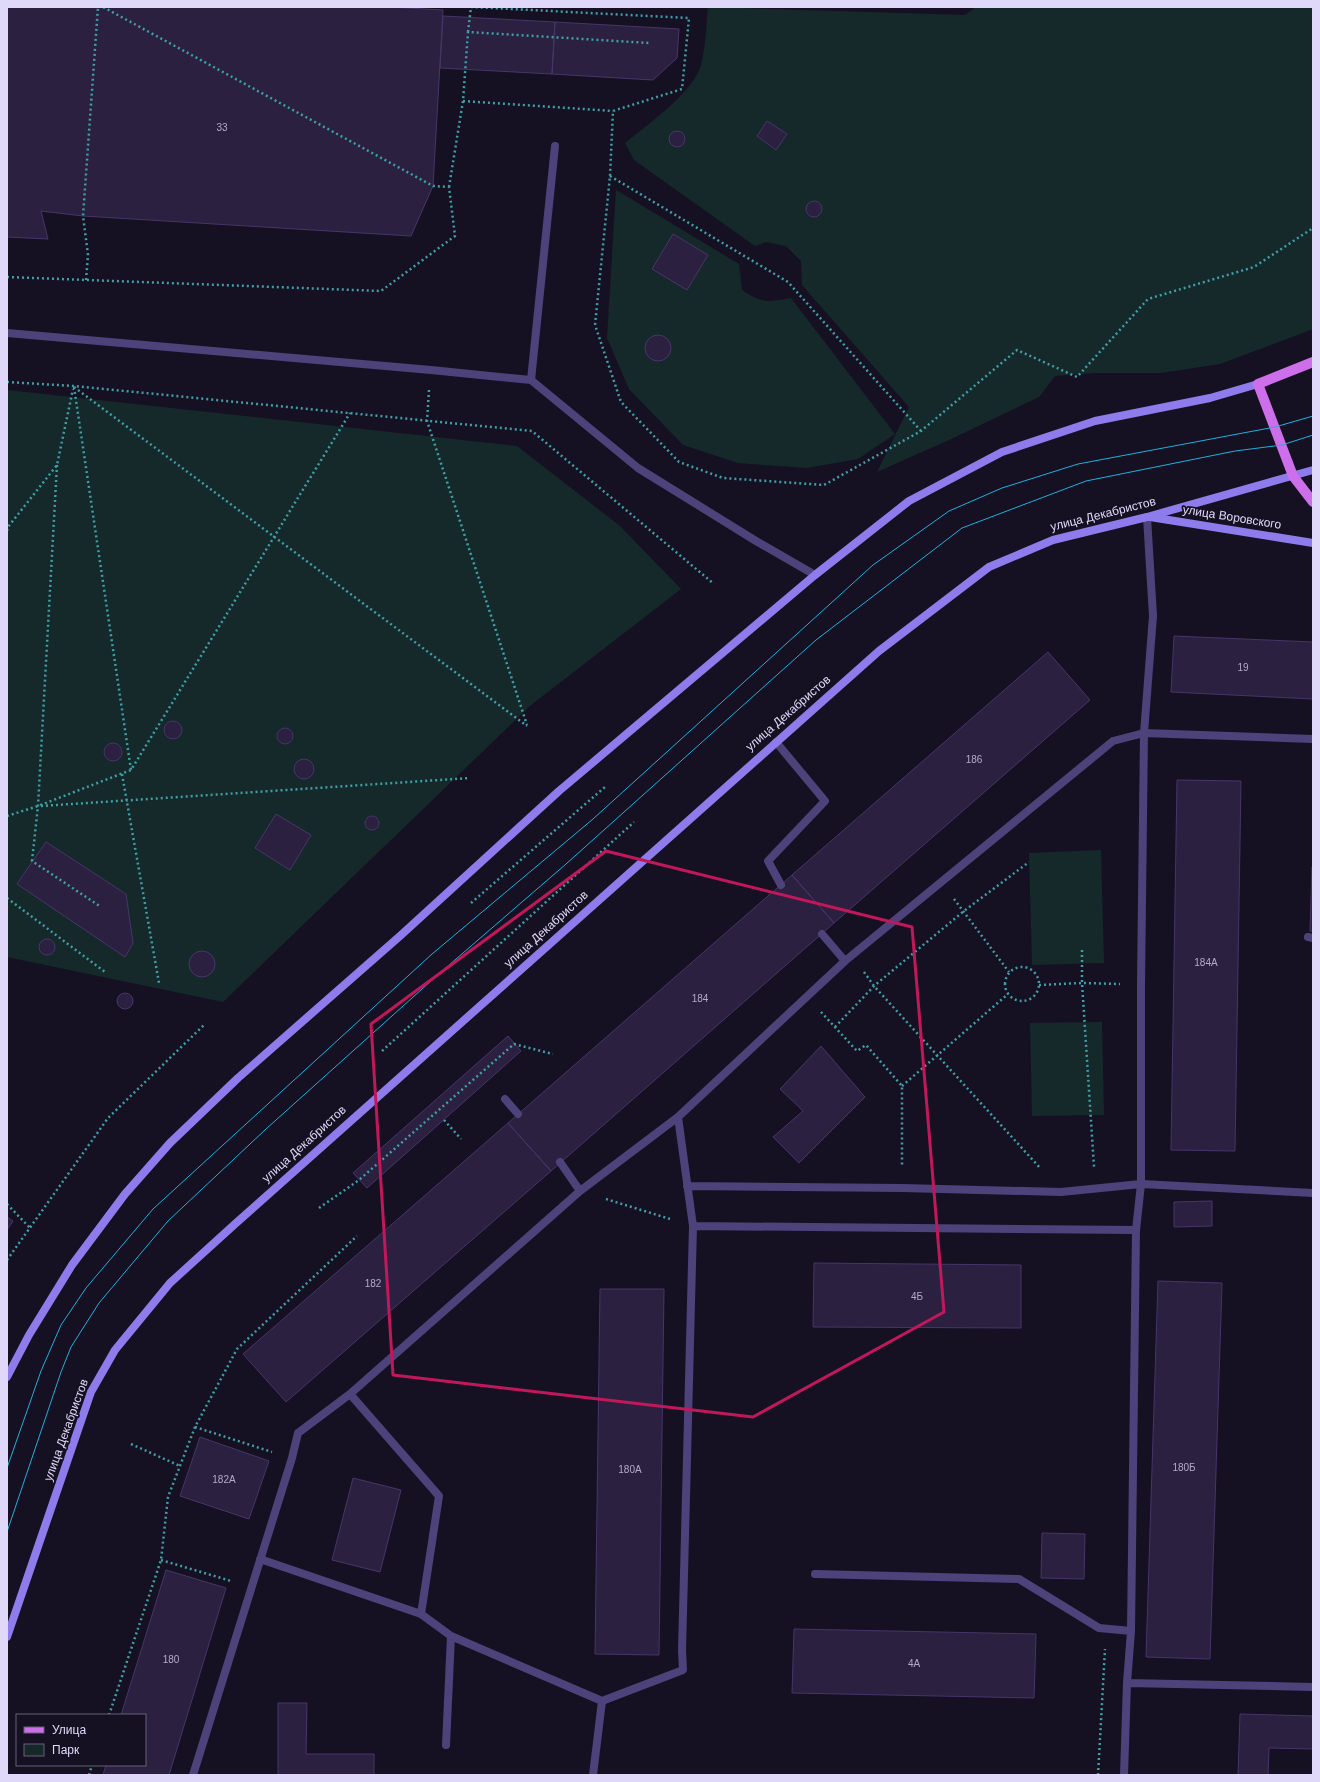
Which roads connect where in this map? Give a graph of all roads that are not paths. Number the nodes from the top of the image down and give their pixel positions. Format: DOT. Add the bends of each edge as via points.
graph roads {
  1 [pos="555,146"];
  2 [pos="7,333"];
  3 [pos="1313,362"];
  4 [pos="531,380"];
  5 [pos="1258,384"];
  6 [pos="1313,470"];
  7 [pos="1293,476"];
  8 [pos="1313,502"];
  9 [pos="1147,517"];
  10 [pos="1313,543"];
  11 [pos="815,575"];
  12 [pos="1144,733"];
  13 [pos="1313,739"];
  14 [pos="776,742"];
  15 [pos="781,885"];
  16 [pos="822,934"];
  17 [pos="844,961"];
  18 [pos="505,1099"];
  19 [pos="518,1114"];
  20 [pos="678,1117"];
  21 [pos="560,1162"];
  22 [pos="1141,1184"];
  23 [pos="687,1186"];
  24 [pos="580,1191"];
  25 [pos="1313,1193"];
  26 [pos="693,1226"];
  27 [pos="1136,1230"];
  28 [pos="7,1377"];
  29 [pos="350,1394"];
  30 [pos="260,1559"];
  31 [pos="815,1574"];
  32 [pos="421,1614"];
  33 [pos="1131,1631"];
  34 [pos="451,1636"];
  35 [pos="7,1637"];
  36 [pos="1126,1683"];
  37 [pos="1313,1686"];
  38 [pos="602,1701"];
  39 [pos="446,1744"];
  40 [pos="193,1775"];
  41 [pos="593,1775"];
  42 [pos="1124,1775"];
  1 -- 4 [label="street"];
  2 -- 4 [label="street"];
  3 -- 5 [label="main road"];
  4 -- 11 [label="street" via="638,468"];
  5 -- 7 [label="main road"];
  5 -- 11 [label="main road" via="1210,398 1095,421 1002,452 909,502"];
  6 -- 7 [label="main road, улица Декабристов"];
  7 -- 8 [label="main road"];
  7 -- 9 [label="main road, улица Декабристов"];
  9 -- 10 [label="main road, улица Воровского"];
  9 -- 12 [label="street" via="1152,616"];
  9 -- 14 [label="main road, улица Декабристов" via="1053,540 989,567 879,651"];
  11 -- 28 [label="main road" via="559,791 400,936 238,1078 170,1143 125,1194 72,1265 29,1335"];
  12 -- 13 [label="street"];
  12 -- 17 [label="street" via="1113,741"];
  12 -- 22 [label="street"];
  14 -- 15 [label="street" via="825,801 768,861"];
  14 -- 35 [label="main road, улица Декабристов" via="170,1283 115,1350 91,1392"];
  16 -- 17 [label="street"];
  17 -- 20 [label="street"];
  18 -- 19 [label="street"];
  20 -- 23 [label="street"];
  20 -- 24 [label="street"];
  21 -- 24 [label="street"];
  22 -- 23 [label="street" via="1061,1192"];
  22 -- 25 [label="street"];
  22 -- 27 [label="street"];
  23 -- 26 [label="street"];
  24 -- 29 [label="street"];
  26 -- 27 [label="street"];
  26 -- 38 [label="street" via="683,1670"];
  27 -- 33 [label="street"];
  29 -- 30 [label="street" via="298,1433"];
  29 -- 32 [label="street" via="439,1496"];
  30 -- 32 [label="street"];
  30 -- 40 [label="street"];
  31 -- 33 [label="street" via="1019,1579 1099,1628"];
  32 -- 34 [label="street"];
  33 -- 36 [label="street"];
  34 -- 38 [label="street"];
  34 -- 39 [label="street"];
  36 -- 37 [label="street"];
  36 -- 42 [label="street"];
  38 -- 41 [label="street"];
}
